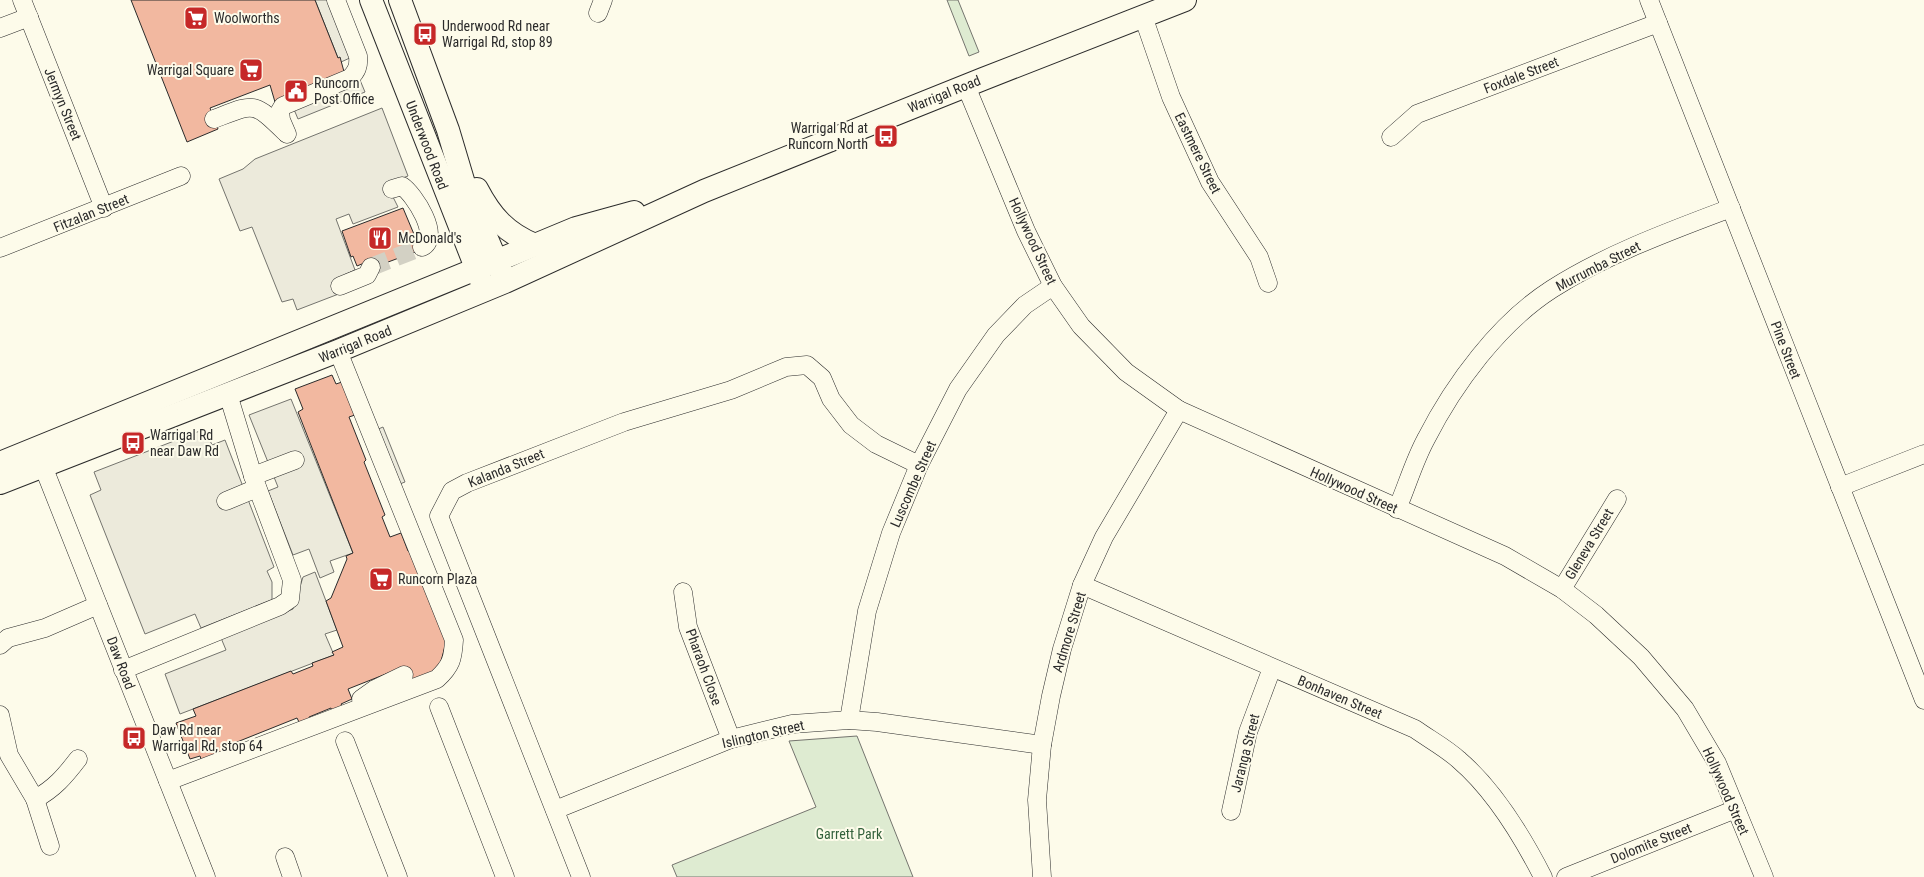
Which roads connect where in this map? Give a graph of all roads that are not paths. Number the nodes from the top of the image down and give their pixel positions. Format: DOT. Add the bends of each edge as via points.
graph roads {
  1 [pos="22,0"];
  2 [pos="336,0"];
  3 [pos="1185,0"];
  4 [pos="1649,0"];
  5 [pos="402,5"];
  6 [pos="374,9"];
  7 [pos="1143,16"];
  8 [pos="29,17"];
  9 [pos="1658,23"];
  10 [pos="0,28"];
  11 [pos="966,86"];
  12 [pos="214,119"];
  13 [pos="448,130"];
  14 [pos="1390,137"];
  15 [pos="181,176"];
  16 [pos="392,189"];
  17 [pos="704,191"];
  18 [pos="104,208"];
  19 [pos="1731,208"];
  20 [pos="535,245"];
  21 [pos="422,247"];
  22 [pos="0,248"];
  23 [pos="486,265"];
  24 [pos="371,267"];
  25 [pos="506,282"];
  26 [pos="1268,283"];
  27 [pos="340,286"];
  28 [pos="1053,286"];
  29 [pos="485,290"];
  30 [pos="338,351"];
  31 [pos="219,373"];
  32 [pos="228,394"];
  33 [pos="1179,410"];
  34 [pos="1924,454"];
  35 [pos="40,457"];
  36 [pos="295,460"];
  37 [pos="0,463"];
  38 [pos="919,465"];
  39 [pos="255,482"];
  40 [pos="0,483"];
  41 [pos="1840,487"];
  42 [pos="1617,499"];
  43 [pos="226,501"];
  44 [pos="1397,509"];
  45 [pos="1082,585"];
  46 [pos="1562,589"];
  47 [pos="683,592"];
  48 [pos="98,605"];
  49 [pos="0,645"];
  50 [pos="1272,668"];
  51 [pos="124,670"];
  52 [pos="404,675"];
  53 [pos="1924,700"];
  54 [pos="439,707"];
  55 [pos="351,711"];
  56 [pos="0,715"];
  57 [pos="849,720"];
  58 [pos="731,739"];
  59 [pos="345,741"];
  60 [pos="1042,745"];
  61 [pos="78,759"];
  62 [pos="168,781"];
  63 [pos="35,799"];
  64 [pos="1736,809"];
  65 [pos="555,810"];
  66 [pos="1231,811"];
  67 [pos="50,846"];
  68 [pos="285,857"];
  69 [pos="502,876"];
  70 [pos="206,877"];
  71 [pos="292,877"];
  72 [pos="398,877"];
  73 [pos="581,877"];
  74 [pos="1042,877"];
  75 [pos="1543,877"];
  76 [pos="1566,877"];
  77 [pos="1764,877"];
  1 -- 8 [label="street, Jermyn Street"];
  2 -- 12 [label="street" via="358,56 356,73 283,106 281,120 287,134 263,111 247,106"];
  3 -- 7 [label="main road, Warrigal Road"];
  4 -- 9 [label="street, Pine Street"];
  5 -- 6 [label="main road"];
  5 -- 13 [label="main road, Underwood Road"];
  6 -- 23 [label="main road, Underwood Road"];
  7 -- 11 [label="main road, Warrigal Road"];
  7 -- 26 [label="street, Eastmere Street" via="1171,97 1210,182 1259,257"];
  8 -- 10 [label="street"];
  8 -- 18 [label="street, Jermyn Street"];
  9 -- 14 [label="street, Foxdale Street" via="1418,114"];
  9 -- 19 [label="street, Pine Street"];
  11 -- 17 [label="main road, Warrigal Road"];
  11 -- 28 [label="street, Hollywood Street" via="1026,231"];
  13 -- 20 [label="main road, Underwood Road" via="495,218 518,238"];
  13 -- 23 [label="main road, Underwood Road"];
  15 -- 18 [label="street, Fitzalan Street"];
  16 -- 21 [label="street" via="402,186 420,206 430,233 429,240"];
  17 -- 20 [label="main road, Warrigal Road" via="576,228"];
  17 -- 25 [label="main road, Warrigal Road"];
  18 -- 22 [label="street, Fitzalan Street"];
  19 -- 41 [label="street, Pine Street"];
  19 -- 44 [label="street, Murrumba Street" via="1593,266 1550,290 1514,319 1479,356 1450,398 1425,439"];
  20 -- 23 [label="main road, Warrigal Road"];
  23 -- 25 [label="main road, Underwood Road"];
  23 -- 29 [label="main road, Underwood Road"];
  23 -- 31 [label="main road, Warrigal Road"];
  24 -- 27 [label="street" via="367,275"];
  25 -- 29 [label="main road, Warrigal Road"];
  28 -- 33 [label="street, Hollywood Street" via="1081,326 1126,372"];
  28 -- 38 [label="street, Luscombe Street" via="1025,305 996,335 958,389"];
  29 -- 30 [label="main road, Warrigal Road"];
  30 -- 32 [label="main road, Warrigal Road"];
  30 -- 55 [label="street" via="454,640 447,670 437,679"];
  31 -- 32 [label="main road"];
  31 -- 35 [label="main road, Warrigal Road"];
  32 -- 35 [label="main road, Warrigal Road"];
  32 -- 39 [label="street"];
  33 -- 44 [label="street, Hollywood Street"];
  33 -- 45 [label="street, Ardmore Street" via="1104,537"];
  34 -- 41 [label="street"];
  35 -- 37 [label="main road, Warrigal Road"];
  35 -- 40 [label="main road, Warrigal Road"];
  35 -- 48 [label="street, Daw Road"];
  36 -- 39 [label="street"];
  38 -- 57 [label="street, Luscombe Street" via="891,533 867,611"];
  38 -- 65 [label="street, Kalanda Street" via="876,444 851,425 831,399 822,378 807,365 786,367 731,390 624,422 452,491 439,516"];
  39 -- 43 [label="street"];
  39 -- 51 [label="street" via="292,580 290,599 280,606"];
  41 -- 53 [label="street, Pine Street"];
  42 -- 46 [label="street, Gleneva Street"];
  44 -- 46 [label="street, Hollywood Street" via="1505,556"];
  45 -- 50 [label="street, Bonhaven Street"];
  45 -- 60 [label="street, Ardmore Street" via="1062,649"];
  46 -- 64 [label="street, Hollywood Street" via="1640,657 1685,710 1717,763"];
  47 -- 58 [label="street, Pharaoh Close" via="688,627"];
  48 -- 49 [label="street" via="45,628 8,638"];
  48 -- 51 [label="street, Daw Road"];
  50 -- 66 [label="street, Jaranga Street" via="1248,732"];
  50 -- 75 [label="street, Bonhaven Street" via="1415,729 1459,760 1496,800 1528,847"];
  51 -- 62 [label="street, Daw Road"];
  52 -- 55 [label="street" via="375,689 358,701"];
  54 -- 69 [label="street"];
  55 -- 62 [label="street"];
  56 -- 63 [label="street" via="10,755"];
  57 -- 58 [label="street, Islington Street" via="792,724"];
  57 -- 60 [label="street, Islington Street"];
  58 -- 65 [label="street, Islington Street"];
  59 -- 72 [label="street"];
  60 -- 74 [label="street, Ardmore Street" via="1037,800"];
  61 -- 63 [label="street" via="62,780"];
  62 -- 70 [label="street, Daw Road"];
  63 -- 67 [label="street"];
  64 -- 76 [label="street, Dolomite Street"];
  64 -- 77 [label="street, Hollywood Street"];
  65 -- 73 [label="street, Kalanda Street"];
  68 -- 71 [label="street"];
}
